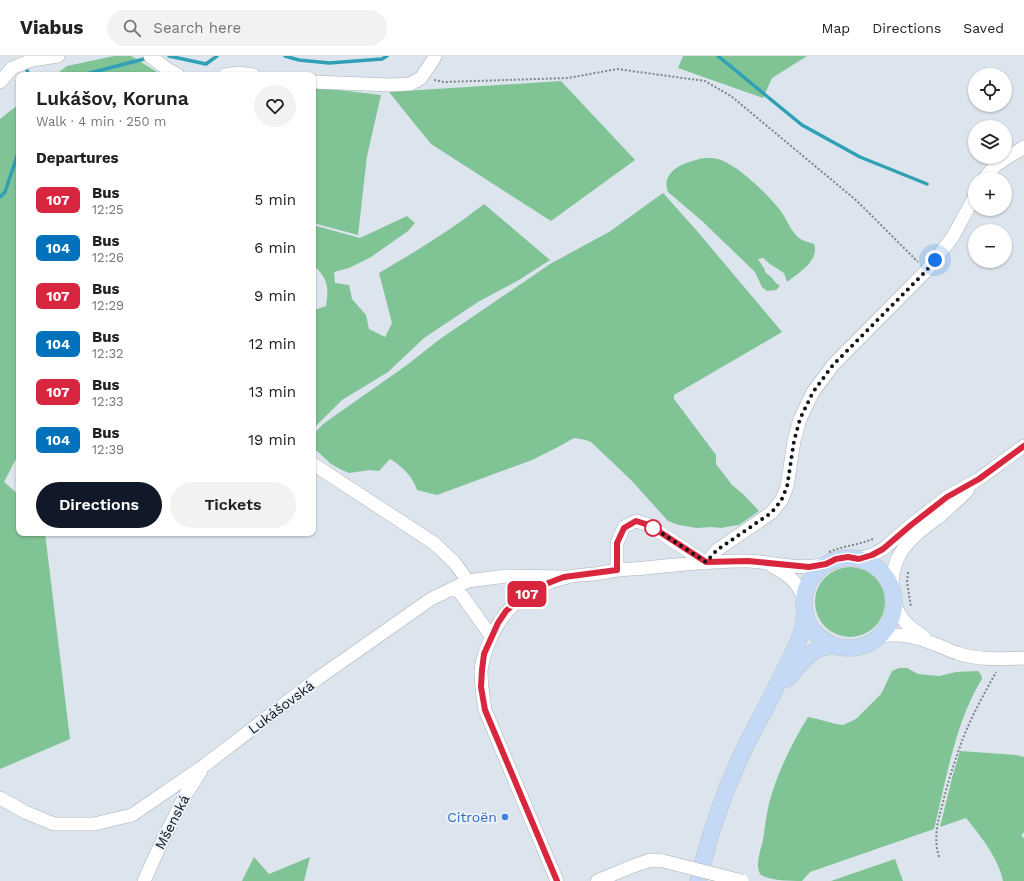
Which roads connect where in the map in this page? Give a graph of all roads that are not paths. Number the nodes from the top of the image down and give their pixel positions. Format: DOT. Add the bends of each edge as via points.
graph roads {
  1 [pos="58,56"];
  2 [pos="150,56"];
  3 [pos="435,56"];
  4 [pos="172,72"];
  5 [pos="0,82"];
  6 [pos="316,82"];
  7 [pos="1024,148"];
  8 [pos="990,172"];
  9 [pos="968,209"];
  10 [pos="1024,446"];
  11 [pos="316,466"];
  12 [pos="979,479"];
  13 [pos="859,559"];
  14 [pos="706,562"];
  15 [pos="767,563"];
  16 [pos="826,564"];
  17 [pos="617,570"];
  18 [pos="564,577"];
  19 [pos="468,581"];
  20 [pos="456,587"];
  21 [pos="893,595"];
  22 [pos="804,599"];
  23 [pos="805,615"];
  24 [pos="492,636"];
  25 [pos="880,636"];
  26 [pos="936,644"];
  27 [pos="834,646"];
  28 [pos="1024,658"];
  29 [pos="766,707"];
  30 [pos="205,765"];
  31 [pos="0,798"];
  32 [pos="144,881"];
  33 [pos="557,881"];
  34 [pos="597,881"];
  35 [pos="698,881"];
  36 [pos="742,881"];
  1 -- 5 [label="street" via="32,60 12,68"];
  2 -- 4 [label="street"];
  3 -- 6 [label="street" via="421,78 410,84"];
  7 -- 8 [label="street" via="996,165"];
  9 -- 14 [label="street" via="952,238 926,271 833,365 813,392 800,419 787,487 781,501 771,513 717,550"];
  10 -- 12 [label="street"];
  11 -- 19 [label="street" via="434,543 454,562"];
  12 -- 13 [label="street" via="947,497 883,549"];
  12 -- 21 [label="street" via="904,548 895,567"];
  13 -- 16 [label="main road" via="848,557"];
  13 -- 21 [label="main road" via="879,569 887,578"];
  14 -- 15 [label="street"];
  14 -- 17 [label="street"];
  14 -- 17 [label="street" via="649,525 636,521 624,528 617,543"];
  15 -- 16 [label="street" via="802,567"];
  15 -- 22 [label="street" via="790,576"];
  16 -- 22 [label="main road" via="810,578"];
  17 -- 18 [label="street"];
  18 -- 19 [label="street, Lukášovská" via="506,576"];
  18 -- 24 [label="street" via="530,591 520,599 506,611"];
  19 -- 20 [label="street, Lukášovská"];
  20 -- 24 [label="street"];
  20 -- 30 [label="street, Lukášovská" via="431,599 324,675"];
  21 -- 25 [label="main road" via="894,612"];
  21 -- 26 [label="street" via="897,610 906,624"];
  22 -- 23 [label="main road"];
  23 -- 27 [label="main road" via="816,634"];
  23 -- 29 [label="main road" via="800,637"];
  24 -- 33 [label="street" via="484,654 482,670 481,687 485,710"];
  25 -- 26 [label="street" via="905,635"];
  25 -- 27 [label="main road" via="870,644 858,648"];
  26 -- 28 [label="street" via="957,653 973,656"];
  27 -- 29 [label="main road" via="825,646 801,662"];
  29 -- 35 [label="main road" via="727,788"];
  30 -- 31 [label="street, Lukášovská" via="132,815 94,824 54,824"];
  30 -- 32 [label="street, Mšenská" via="186,794"];
  34 -- 36 [label="street, bridge" via="651,860"];
}
